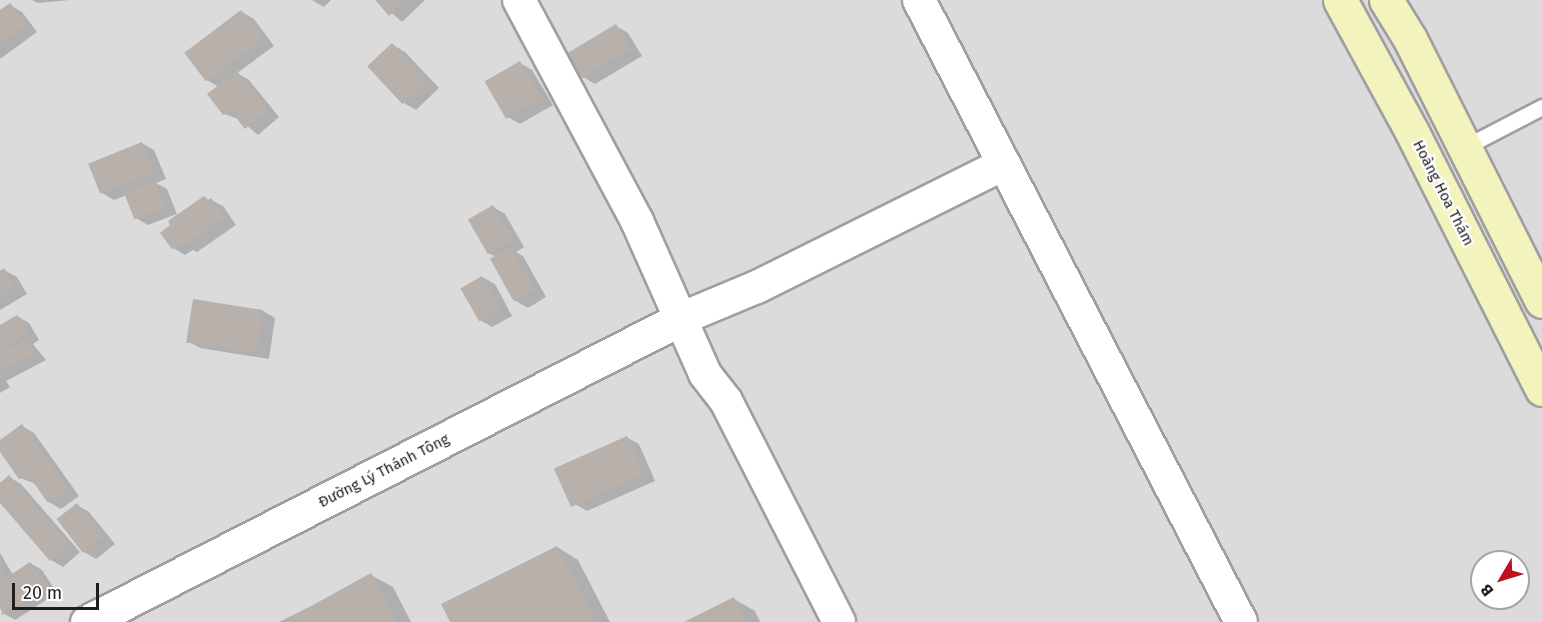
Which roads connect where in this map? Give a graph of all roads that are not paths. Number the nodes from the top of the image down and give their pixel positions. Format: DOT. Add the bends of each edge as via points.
graph roads {
  1 [pos="519,0"];
  2 [pos="920,0"];
  3 [pos="1340,0"];
  4 [pos="1386,0"];
  5 [pos="1542,107"];
  6 [pos="1465,147"];
  7 [pos="1004,164"];
  8 [pos="1542,301"];
  9 [pos="680,319"];
  10 [pos="1542,389"];
  11 [pos="87,622"];
  12 [pos="839,622"];
  13 [pos="1241,622"];
  1 -- 9 [label="street" via="637,221"];
  2 -- 7 [label="street"];
  3 -- 10 [label="main road, Hoàng Hoa Thám" via="1412,132"];
  4 -- 6 [label="main road"];
  5 -- 6 [label="lane"];
  6 -- 8 [label="main road"];
  7 -- 9 [label="street" via="757,287"];
  7 -- 13 [label="street"];
  9 -- 11 [label="street, Đường Lý Thánh Tông"];
  9 -- 12 [label="street" via="705,374 726,401"];
}
